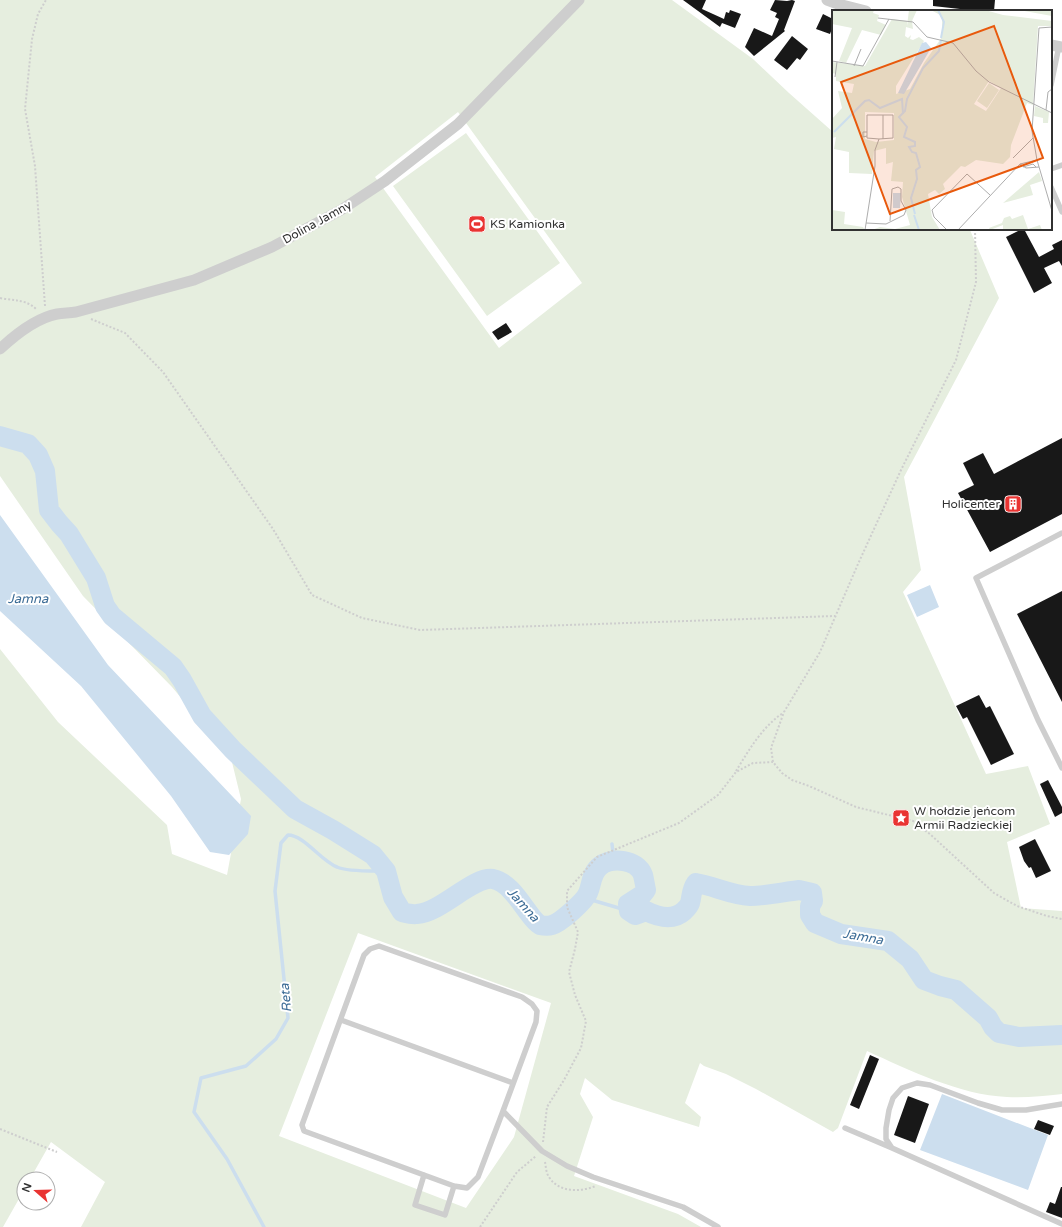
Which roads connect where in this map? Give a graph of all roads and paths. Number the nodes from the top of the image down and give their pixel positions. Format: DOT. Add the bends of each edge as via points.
graph roads {
  1 [pos="46,0"];
  2 [pos="579,0"];
  3 [pos="827,0"];
  4 [pos="862,10"];
  5 [pos="1057,46"];
  6 [pos="1052,78"];
  7 [pos="1062,166"];
  8 [pos="1052,169"];
  9 [pos="1052,189"];
  10 [pos="1062,212"];
  11 [pos="975,230"];
  12 [pos="0,298"];
  13 [pos="76,312"];
  14 [pos="45,319"];
  15 [pos="0,349"];
  16 [pos="1062,533"];
  17 [pos="835,616"];
  18 [pos="784,712"];
  19 [pos="773,762"];
  20 [pos="1062,768"];
  21 [pos="736,772"];
  22 [pos="1062,919"];
  23 [pos="341,1020"];
  24 [pos="513,1083"];
  25 [pos="1062,1104"];
  26 [pos="503,1111"];
  27 [pos="845,1128"];
  28 [pos="0,1129"];
  29 [pos="892,1148"];
  30 [pos="542,1151"];
  31 [pos="57,1152"];
  32 [pos="424,1175"];
  33 [pos="608,1182"];
  34 [pos="454,1186"];
  35 [pos="1062,1224"];
  36 [pos="480,1227"];
  37 [pos="718,1227"];
  1 -- 14 [label="path" via="38,14 32,39 25,109 35,166"];
  2 -- 13 [label="street, Dolina Jamny" via="458,124 385,181 341,210 272,247 194,280"];
  3 -- 4 [label="street"];
  5 -- 6 [label="lane"];
  7 -- 8 [label="lane"];
  9 -- 10 [label="lane"];
  11 -- 17 [label="path" via="976,282 956,360"];
  12 -- 14 [label="path" via="32,304"];
  13 -- 14 [label="street, Dolina Jamny" via="55,314"];
  13 -- 17 [label="path" via="125,333 163,372 273,529 312,595 362,618 420,630"];
  14 -- 15 [label="street, Dolina Jamny" via="11,338"];
  16 -- 20 [label="lane" via="976,578 1038,720"];
  17 -- 18 [label="path" via="820,652"];
  18 -- 19 [label="path" via="770,748"];
  18 -- 21 [label="path" via="764,730"];
  19 -- 21 [label="path" via="753,763"];
  19 -- 22 [label="path" via="792,780 856,807 913,821 994,893 1017,906"];
  21 -- 30 [label="path" via="718,795 679,823 597,857 567,892 567,907 578,932 569,972 586,1021 581,1048 547,1107"];
  23 -- 24 [label="lane"];
  23 -- 24 [label="lane" via="364,955 370,949 379,946 522,997 537,1011 536,1022"];
  23 -- 32 [label="lane" via="302,1125 304,1131"];
  24 -- 26 [label="lane"];
  25 -- 29 [label="lane" via="1026,1110 1002,1110 930,1085 917,1083 902,1088 893,1098 886,1128 886,1138"];
  26 -- 30 [label="lane"];
  26 -- 34 [label="lane" via="478,1177 467,1188"];
  27 -- 29 [label="lane"];
  28 -- 31 [label="path"];
  29 -- 35 [label="lane"];
  30 -- 33 [label="lane" via="567,1166"];
  30 -- 33 [label="path" via="548,1176 567,1190 591,1188"];
  30 -- 36 [label="path" via="517,1172"];
  32 -- 34 [label="lane"];
  32 -- 34 [label="lane" via="415,1204 445,1215"];
  33 -- 37 [label="lane" via="683,1207"];
}
